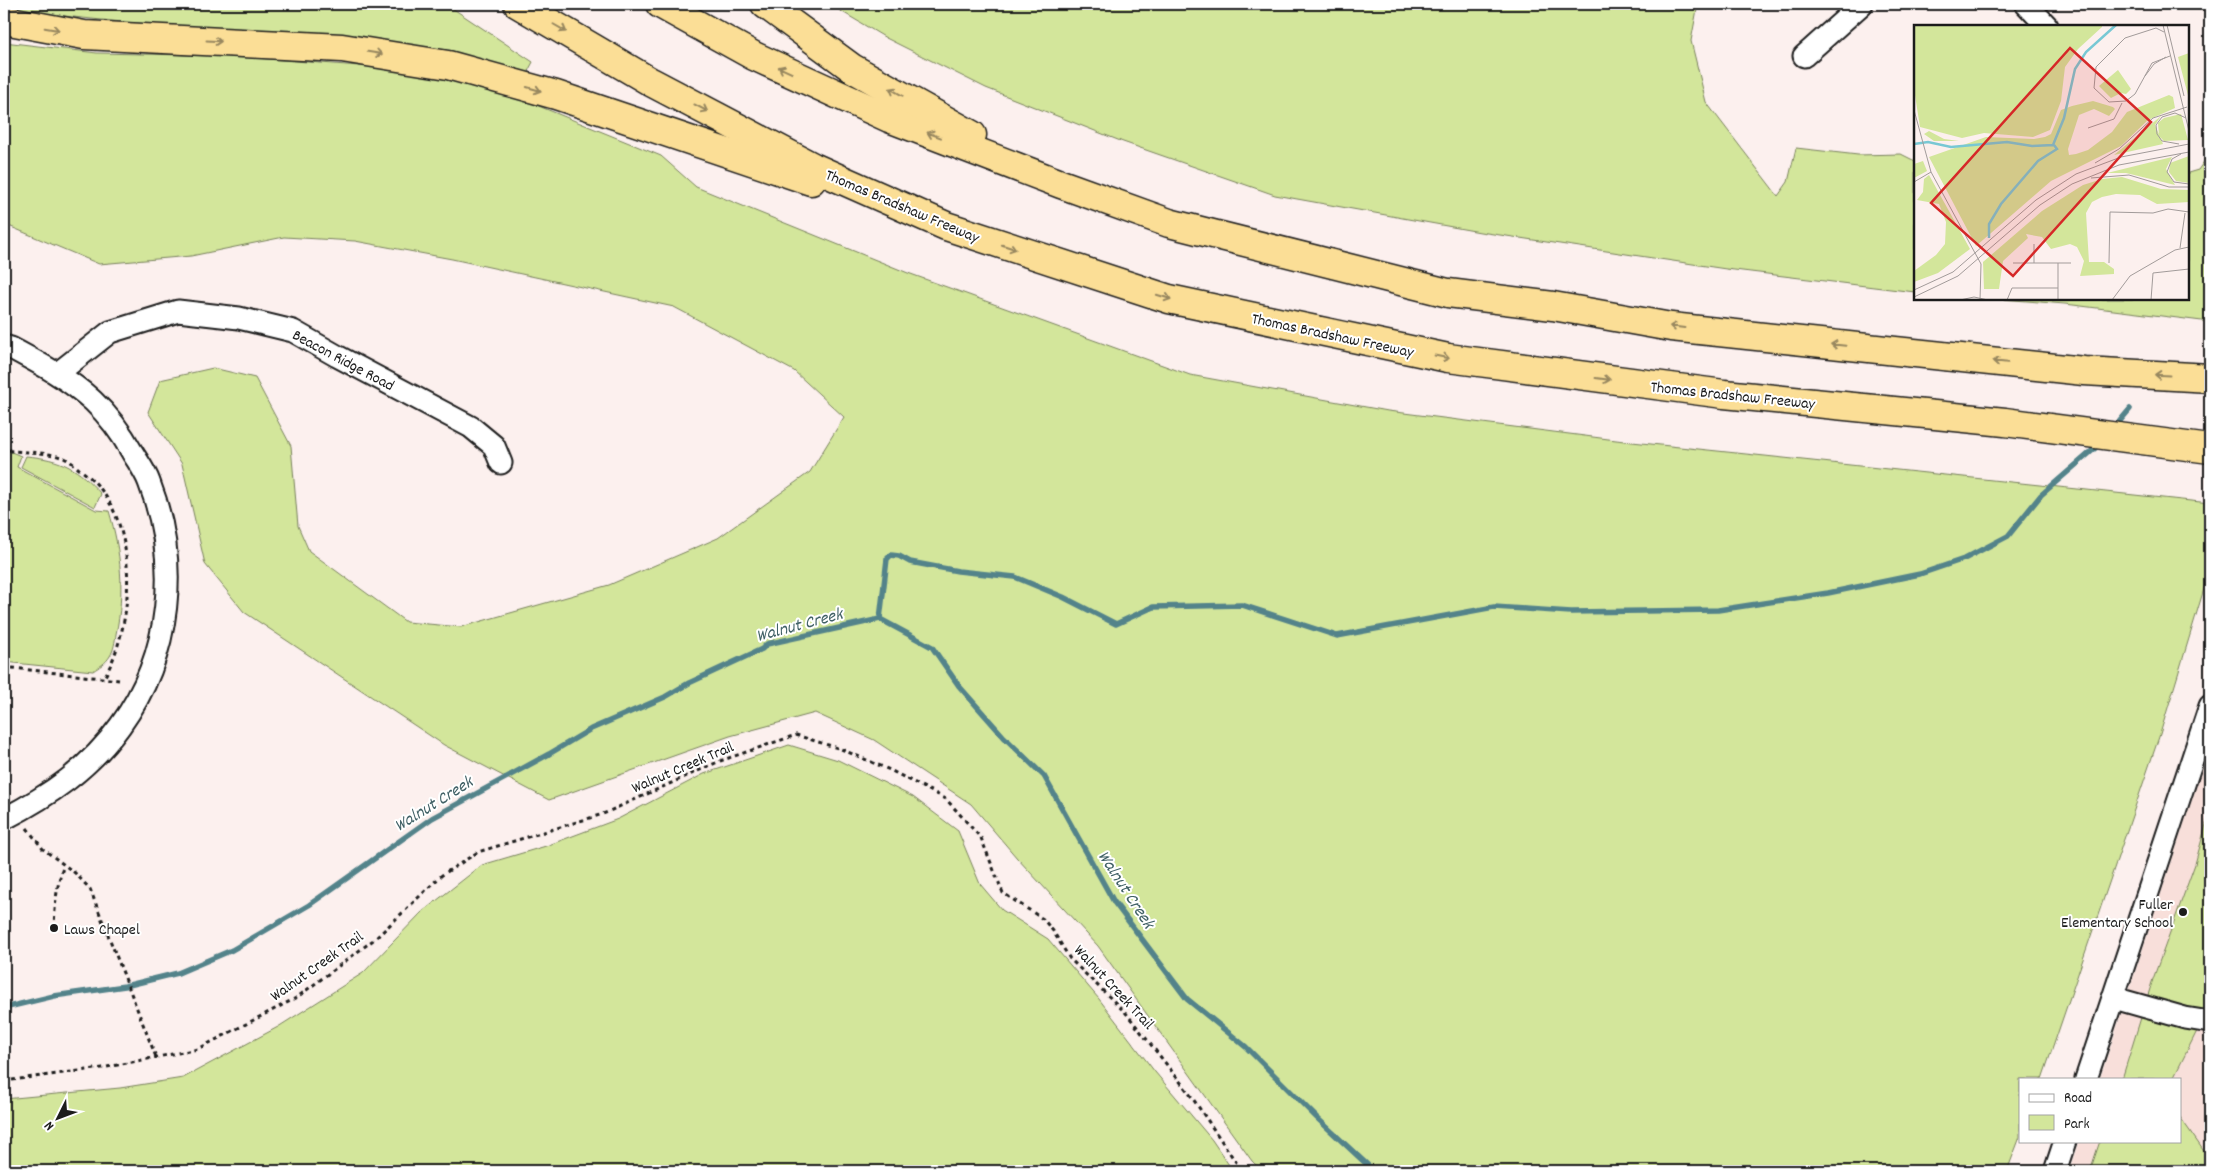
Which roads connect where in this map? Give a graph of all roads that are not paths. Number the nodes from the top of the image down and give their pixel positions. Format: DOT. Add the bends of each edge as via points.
graph roads {
  1 [pos="518,4"];
  2 [pos="660,4"];
  3 [pos="764,4"];
  4 [pos="1862,4"];
  5 [pos="2026,4"];
  6 [pos="4,20"];
  7 [pos="2046,25"];
  8 [pos="1804,56"];
  9 [pos="1061,184"];
  10 [pos="946,226"];
  11 [pos="4,346"];
  12 [pos="58,373"];
  13 [pos="2210,378"];
  14 [pos="2210,448"];
  15 [pos="501,463"];
  16 [pos="2210,706"];
  17 [pos="4,819"];
  18 [pos="2114,998"];
  19 [pos="2210,1022"];
  20 [pos="2086,1078"];
  21 [pos="2065,1142"];
  22 [pos="2055,1171"];
  1 -- 10 [label="highway, Thomas Bradshaw Freeway, one-way" via="651,82 813,167"];
  9 -- 2 [label="highway, one-way" via="889,118 754,56"];
  9 -- 3 [label="highway, one-way" via="852,68"];
  4 -- 8 [label="street"];
  5 -- 7 [label="street"];
  6 -- 10 [label="highway, one-way" via="84,35 342,48 448,64 556,95"];
  13 -- 9 [label="highway, one-way" via="2084,371 1671,327 1553,306 1448,293 1169,223"];
  10 -- 14 [label="highway, Thomas Bradshaw Freeway, one-way" via="1169,299 1448,358 1724,394 2005,422"];
  11 -- 12 [label="street"];
  12 -- 15 [label="street, Beacon Ridge Road" via="110,332 170,313 178,311 239,318 293,331 472,427 494,446"];
  12 -- 17 [label="street" via="94,402 123,436 148,480 164,535 169,577 164,619 156,654 139,697 121,725 70,780"];
  16 -- 18 [label="street"];
  18 -- 19 [label="street"];
  18 -- 20 [label="street"];
  21 -- 22 [label="street"];
}
